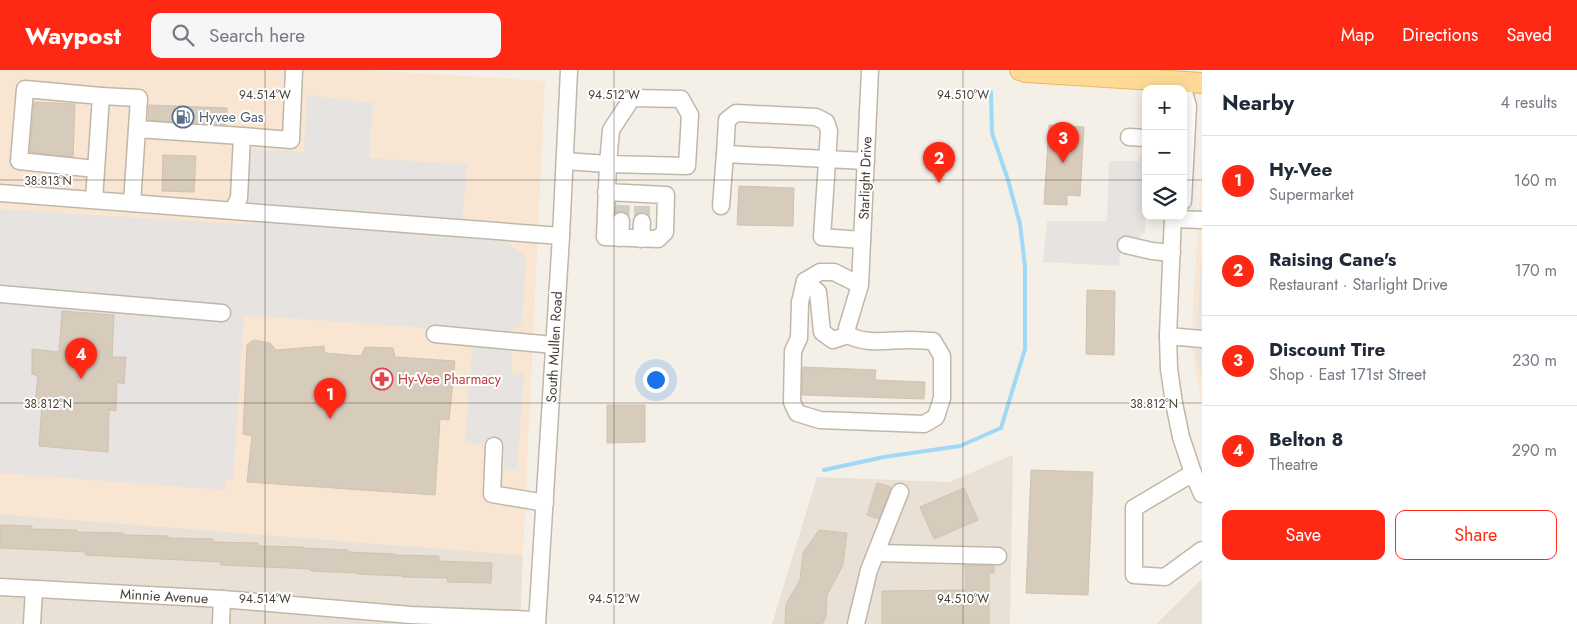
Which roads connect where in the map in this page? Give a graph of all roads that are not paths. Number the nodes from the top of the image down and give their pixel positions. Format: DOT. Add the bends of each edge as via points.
graph roads {
  1 [pos="294,70"];
  2 [pos="569,70"];
  3 [pos="870,70"];
  4 [pos="1020,70"];
  5 [pos="1073,70"];
  6 [pos="1115,70"];
  7 [pos="1202,73"];
  8 [pos="1054,74"];
  9 [pos="1202,83"];
  10 [pos="1180,84"];
  11 [pos="101,96"];
  12 [pos="137,130"];
  13 [pos="242,136"];
  14 [pos="1129,137"];
  15 [pos="1142,138"];
  16 [pos="725,154"];
  17 [pos="828,159"];
  18 [pos="564,161"];
  19 [pos="866,161"];
  20 [pos="608,164"];
  21 [pos="96,169"];
  22 [pos="1184,175"];
  23 [pos="0,193"];
  24 [pos="94,200"];
  25 [pos="132,203"];
  26 [pos="721,206"];
  27 [pos="233,210"];
  28 [pos="630,213"];
  29 [pos="1187,218"];
  30 [pos="1174,220"];
  31 [pos="1202,220"];
  32 [pos="561,236"];
  33 [pos="862,240"];
  34 [pos="1126,244"];
  35 [pos="1172,253"];
  36 [pos="805,281"];
  37 [pos="860,285"];
  38 [pos="0,294"];
  39 [pos="222,313"];
  40 [pos="435,334"];
  41 [pos="848,335"];
  42 [pos="1168,336"];
  43 [pos="1202,338"];
  44 [pos="554,345"];
  45 [pos="494,446"];
  46 [pos="1193,473"];
  47 [pos="900,492"];
  48 [pos="1202,494"];
  49 [pos="545,503"];
  50 [pos="1202,550"];
  51 [pos="877,553"];
  52 [pos="998,556"];
  53 [pos="0,587"];
  54 [pos="34,589"];
  55 [pos="222,599"];
  56 [pos="411,620"];
  57 [pos="537,622"];
  58 [pos="32,624"];
  59 [pos="221,624"];
  60 [pos="856,624"];
  1 -- 13 [label="street" via="290,140"];
  2 -- 18 [label="street, South Mullen Road"];
  3 -- 19 [label="street, Starlight Drive"];
  4 -- 8 [label="main road"];
  5 -- 8 [label="main road"];
  6 -- 10 [label="main road" via="1160,72"];
  7 -- 10 [label="main road" via="1189,75"];
  8 -- 10 [label="main road"];
  9 -- 10 [label="main road"];
  10 -- 22 [label="street" via="1188,106"];
  11 -- 12 [label="street" via="139,98"];
  11 -- 21 [label="street"];
  11 -- 21 [label="street" via="25,89 19,161"];
  12 -- 13 [label="street"];
  12 -- 25 [label="street"];
  13 -- 27 [label="street" via="239,198"];
  14 -- 15 [label="street"];
  16 -- 17 [label="street"];
  16 -- 17 [label="street" via="727,120 736,113 816,117 826,122"];
  16 -- 26 [label="street"];
  17 -- 19 [label="street"];
  17 -- 33 [label="street" via="822,237"];
  18 -- 20 [label="street"];
  18 -- 32 [label="street, South Mullen Road"];
  19 -- 33 [label="street, Starlight Drive"];
  20 -- 20 [label="street" via="686,166 690,115 681,99 632,98 611,130"];
  20 -- 28 [label="street"];
  21 -- 24 [label="street"];
  23 -- 24 [label="street"];
  24 -- 25 [label="street"];
  25 -- 27 [label="street"];
  27 -- 32 [label="street"];
  29 -- 31 [label="street"];
  30 -- 35 [label="street"];
  32 -- 44 [label="street, South Mullen Road"];
  33 -- 37 [label="street, Starlight Drive"];
  34 -- 35 [label="street"];
  35 -- 42 [label="street"];
  36 -- 37 [label="street" via="820,272 834,272"];
  36 -- 41 [label="street" via="818,292 822,332 834,340"];
  36 -- 41 [label="street" via="800,302 799,338 793,351 792,402 797,413 820,420 924,424 936,417 942,398 942,356 934,341 877,341"];
  37 -- 41 [label="street, Starlight Drive" via="847,328"];
  38 -- 39 [label="street"];
  40 -- 44 [label="street"];
  42 -- 43 [label="street"];
  42 -- 46 [label="street" via="1174,403"];
  44 -- 49 [label="street, South Mullen Road"];
  45 -- 49 [label="street" via="492,494"];
  46 -- 48 [label="street"];
  46 -- 50 [label="street" via="1134,508 1134,575 1165,577"];
  47 -- 51 [label="street"];
  49 -- 57 [label="street, South Mullen Road"];
  51 -- 52 [label="street"];
  51 -- 60 [label="street" via="869,570"];
  53 -- 54 [label="street, Minnie Avenue"];
  54 -- 55 [label="street, Minnie Avenue"];
  54 -- 58 [label="street"];
  55 -- 56 [label="street, Minnie Avenue"];
  55 -- 59 [label="street"];
  56 -- 57 [label="street, Minnie Avenue"];
}
